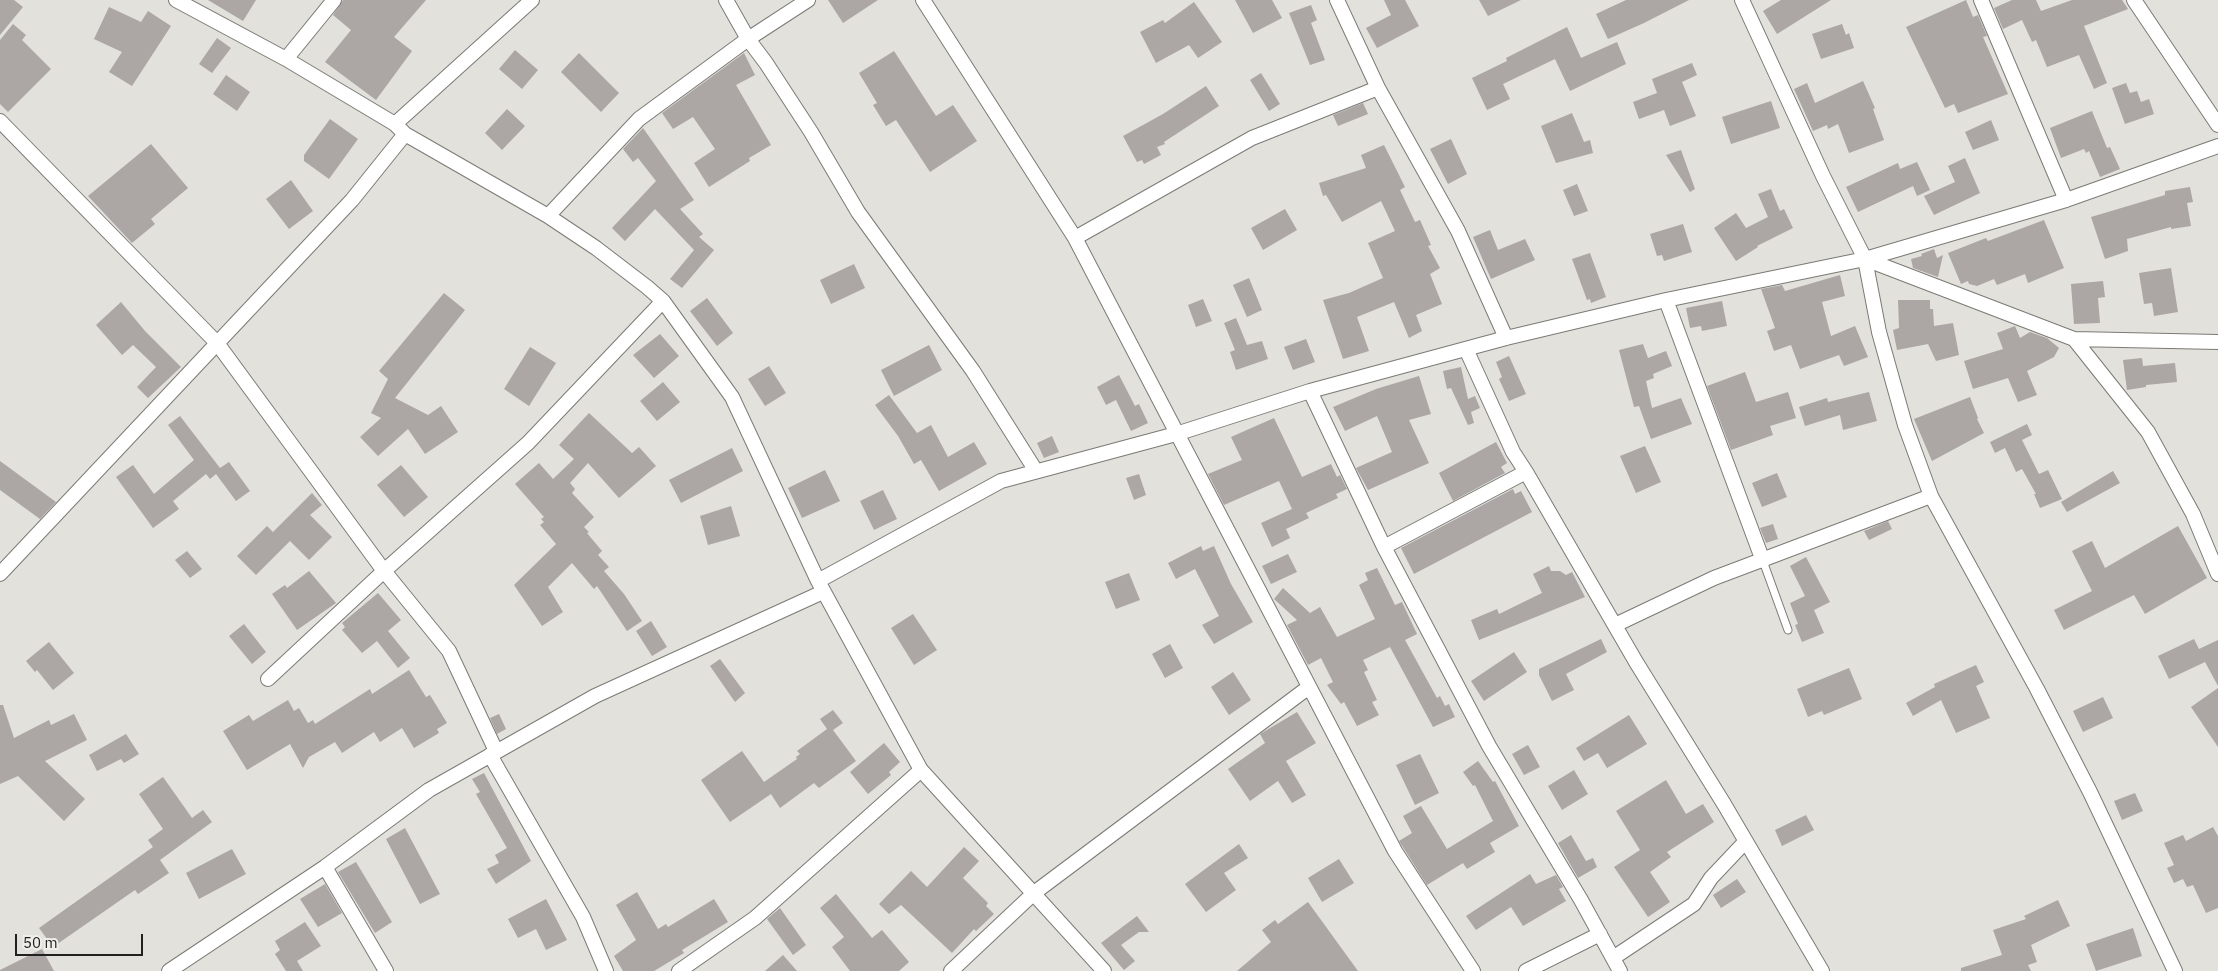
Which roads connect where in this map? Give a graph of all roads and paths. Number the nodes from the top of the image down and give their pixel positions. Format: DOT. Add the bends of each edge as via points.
graph roads {
  1 [pos="176,0"];
  2 [pos="334,0"];
  3 [pos="532,0"];
  4 [pos="726,0"];
  5 [pos="808,0"];
  6 [pos="923,0"];
  7 [pos="1337,0"];
  8 [pos="1742,0"];
  9 [pos="1981,0"];
  10 [pos="2134,0"];
  11 [pos="748,39"];
  12 [pos="286,59"];
  13 [pos="1378,88"];
  14 [pos="0,121"];
  15 [pos="2218,125"];
  16 [pos="400,129"];
  17 [pos="2218,146"];
  18 [pos="2066,200"];
  19 [pos="548,216"];
  20 [pos="1075,238"];
  21 [pos="1865,259"];
  22 [pos="1666,300"];
  23 [pos="663,302"];
  24 [pos="1506,338"];
  25 [pos="2074,339"];
  26 [pos="2218,342"];
  27 [pos="217,343"];
  28 [pos="1466,348"];
  29 [pos="1310,391"];
  30 [pos="1176,434"];
  31 [pos="1036,471"];
  32 [pos="1526,472"];
  33 [pos="1931,496"];
  34 [pos="1384,547"];
  35 [pos="1763,561"];
  36 [pos="384,572"];
  37 [pos="0,574"];
  38 [pos="2218,574"];
  39 [pos="820,587"];
  40 [pos="1615,625"];
  41 [pos="1788,630"];
  42 [pos="268,679"];
  43 [pos="1309,687"];
  44 [pos="493,753"];
  45 [pos="921,770"];
  46 [pos="1745,842"];
  47 [pos="325,867"];
  48 [pos="1034,893"];
  49 [pos="1600,934"];
  50 [pos="1613,958"];
  51 [pos="2172,970"];
  52 [pos="169,971"];
  53 [pos="386,971"];
  54 [pos="606,971"];
  55 [pos="679,971"];
  56 [pos="951,971"];
  57 [pos="1104,971"];
  58 [pos="1473,971"];
  59 [pos="1526,971"];
  60 [pos="1620,971"];
  61 [pos="1822,971"];
  1 -- 12 [label="street"];
  2 -- 12 [label="street"];
  3 -- 16 [label="street"];
  4 -- 11 [label="street"];
  5 -- 11 [label="street"];
  6 -- 20 [label="street"];
  7 -- 13 [label="street"];
  8 -- 21 [label="street"];
  9 -- 18 [label="street"];
  10 -- 15 [label="street"];
  11 -- 19 [label="street" via="638,119"];
  11 -- 31 [label="street" via="858,212 973,371"];
  12 -- 16 [label="street"];
  13 -- 20 [label="street" via="1252,138"];
  13 -- 24 [label="street" via="1458,231"];
  14 -- 27 [label="street"];
  16 -- 19 [label="street"];
  16 -- 27 [label="street" via="352,200"];
  17 -- 18 [label="street"];
  18 -- 21 [label="street"];
  19 -- 23 [label="street" via="596,248"];
  20 -- 30 [label="street"];
  21 -- 22 [label="street"];
  21 -- 25 [label="street"];
  21 -- 33 [label="street" via="1879,332 1905,425"];
  22 -- 24 [label="street"];
  22 -- 35 [label="street"];
  23 -- 36 [label="street" via="528,443"];
  23 -- 39 [label="street" via="732,397"];
  24 -- 28 [label="street"];
  25 -- 26 [label="street"];
  25 -- 38 [label="street" via="2148,432 2193,514"];
  27 -- 36 [label="street"];
  27 -- 37 [label="street"];
  28 -- 29 [label="street"];
  28 -- 32 [label="street" via="1513,452"];
  29 -- 30 [label="street"];
  29 -- 34 [label="street"];
  30 -- 31 [label="street"];
  30 -- 43 [label="street"];
  31 -- 39 [label="street" via="1001,481"];
  32 -- 34 [label="street"];
  32 -- 40 [label="street"];
  33 -- 35 [label="street"];
  33 -- 51 [label="street" via="2090,792"];
  34 -- 49 [label="street" via="1489,746"];
  35 -- 40 [label="street" via="1714,578"];
  35 -- 41 [label="lane"];
  36 -- 42 [label="street"];
  36 -- 44 [label="street" via="449,651"];
  39 -- 44 [label="street" via="595,696"];
  39 -- 45 [label="street"];
  40 -- 46 [label="street"];
  43 -- 48 [label="street"];
  43 -- 58 [label="street" via="1395,850"];
  44 -- 47 [label="street" via="429,790"];
  44 -- 54 [label="street" via="583,917"];
  45 -- 48 [label="street"];
  45 -- 55 [label="street" via="755,918"];
  46 -- 50 [label="street" via="1711,878 1694,904"];
  46 -- 61 [label="street"];
  47 -- 52 [label="street"];
  47 -- 53 [label="street"];
  48 -- 56 [label="street"];
  48 -- 57 [label="street"];
  49 -- 50 [label="street"];
  49 -- 59 [label="street"];
  50 -- 60 [label="street"];
}
